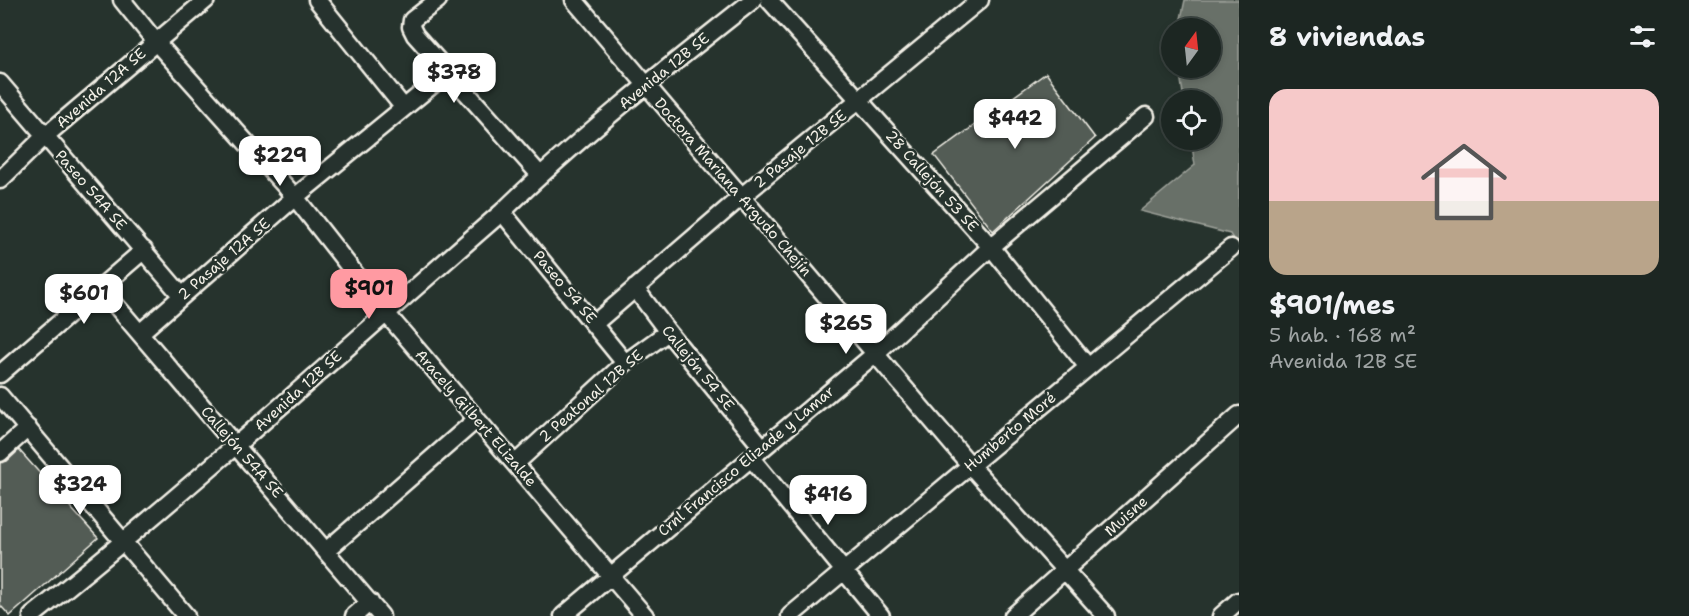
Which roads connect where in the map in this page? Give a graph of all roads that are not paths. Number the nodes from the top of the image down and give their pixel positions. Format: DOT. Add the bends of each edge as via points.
graph roads {
  1 [pos="122,0"];
  2 [pos="206,0"];
  3 [pos="317,0"];
  4 [pos="438,0"];
  5 [pos="573,0"];
  6 [pos="753,0"];
  7 [pos="769,0"];
  8 [pos="980,0"];
  9 [pos="155,41"];
  10 [pos="448,72"];
  11 [pos="0,83"];
  12 [pos="646,85"];
  13 [pos="861,100"];
  14 [pos="404,108"];
  15 [pos="1146,116"];
  16 [pos="44,137"];
  17 [pos="540,175"];
  18 [pos="0,180"];
  19 [pos="294,197"];
  20 [pos="741,197"];
  21 [pos="502,212"];
  22 [pos="991,248"];
  23 [pos="1231,248"];
  24 [pos="144,250"];
  25 [pos="101,288"];
  26 [pos="636,288"];
  27 [pos="182,296"];
  28 [pos="385,312"];
  29 [pos="595,323"];
  30 [pos="668,332"];
  31 [pos="140,333"];
  32 [pos="876,353"];
  33 [pos="625,363"];
  34 [pos="1088,367"];
  35 [pos="0,374"];
  36 [pos="0,396"];
  37 [pos="1239,415"];
  38 [pos="476,420"];
  39 [pos="28,428"];
  40 [pos="236,446"];
  41 [pos="757,452"];
  42 [pos="0,453"];
  43 [pos="516,463"];
  44 [pos="970,465"];
  45 [pos="125,542"];
  46 [pos="326,551"];
  47 [pos="1066,570"];
  48 [pos="843,572"];
  49 [pos="610,575"];
  50 [pos="1238,601"];
  51 [pos="370,602"];
  52 [pos="32,616"];
  53 [pos="186,616"];
  54 [pos="354,616"];
  55 [pos="381,616"];
  56 [pos="563,616"];
  57 [pos="645,616"];
  58 [pos="790,616"];
  59 [pos="880,616"];
  60 [pos="1013,616"];
  61 [pos="1106,616"];
  62 [pos="1221,616"];
  1 -- 9 [label="street, Aracely Gilbert ELizalde"];
  2 -- 9 [label="street, Avenida 12A SE"];
  3 -- 14 [label="street"];
  4 -- 10 [label="street" via="412,20 411,27"];
  5 -- 12 [label="street, Doctora Mariana Argudo Chejín"];
  6 -- 12 [label="street, Avenida 12B SE"];
  7 -- 13 [label="street, 28 Callejón 53 SE"];
  8 -- 13 [label="street, 2 Pasaje 12B SE"];
  9 -- 16 [label="street, Avenida 12A SE"];
  9 -- 19 [label="street, Aracely Gilbert ELizalde"];
  10 -- 14 [label="street, 2 Pasaje 12A SE"];
  10 -- 17 [label="street"];
  11 -- 16 [label="street, Paseo 54A SE"];
  12 -- 17 [label="street, Avenida 12B SE"];
  12 -- 20 [label="street, Doctora Mariana Argudo Chejín"];
  13 -- 20 [label="street, 2 Pasaje 12B SE"];
  13 -- 22 [label="street, 28 Callejón 53 SE"];
  14 -- 19 [label="street, 2 Pasaje 12A SE"];
  15 -- 22 [label="street, Crnl Francisco Elizade y Lamar"];
  16 -- 18 [label="street, Avenida 12A SE"];
  16 -- 24 [label="street, Paseo 54A SE"];
  17 -- 21 [label="street, Avenida 12B SE"];
  19 -- 27 [label="street, 2 Pasaje 12A SE"];
  19 -- 28 [label="street, Aracely Gilbert ELizalde"];
  20 -- 26 [label="street, 2 Pasaje 12B SE"];
  20 -- 32 [label="street, Doctora Mariana Argudo Chejín"];
  21 -- 28 [label="street, Avenida 12B SE"];
  21 -- 29 [label="street, Paseo 54 SE"];
  22 -- 32 [label="street, Crnl Francisco Elizade y Lamar"];
  22 -- 34 [label="street, 28 Callejón 53 SE"];
  23 -- 34 [label="street, Humberto Moré"];
  24 -- 25 [label="street"];
  24 -- 27 [label="street, Paseo 54A SE"];
  25 -- 31 [label="street, Callejón 54A SE"];
  25 -- 35 [label="street"];
  26 -- 29 [label="street, 2 Pasaje 12B SE"];
  26 -- 30 [label="street, Callejón 54 SE"];
  27 -- 31 [label="street, 2 Pasaje 12A SE"];
  28 -- 38 [label="street, Aracely Gilbert ELizalde"];
  28 -- 40 [label="street, Avenida 12B SE"];
  29 -- 33 [label="street, Paseo 54 SE"];
  30 -- 33 [label="street, 2 Peatonal 12B SE"];
  30 -- 41 [label="street, Callejón 54 SE"];
  31 -- 40 [label="street, Callejón 54A SE"];
  32 -- 41 [label="street, Crnl Francisco Elizade y Lamar"];
  32 -- 44 [label="street, Doctora Mariana Argudo Chejín"];
  33 -- 43 [label="street, 2 Peatonal 12B SE"];
  34 -- 44 [label="street, Humberto Moré"];
  36 -- 39 [label="street"];
  37 -- 47 [label="street, Muisne"];
  38 -- 43 [label="street, Aracely Gilbert ELizalde"];
  38 -- 46 [label="street"];
  39 -- 42 [label="street"];
  39 -- 45 [label="street"];
  40 -- 45 [label="street, Avenida 12B SE"];
  40 -- 46 [label="street, Callejón 54A SE"];
  41 -- 48 [label="street"];
  41 -- 49 [label="street, Crnl Francisco Elizade y Lamar"];
  43 -- 49 [label="street, Aracely Gilbert ELizalde"];
  44 -- 47 [label="street, Doctora Mariana Argudo Chejín"];
  44 -- 48 [label="street, Humberto Moré"];
  45 -- 52 [label="street, Avenida 12B SE"];
  45 -- 53 [label="street"];
  46 -- 51 [label="street, Callejón 54A SE"];
  47 -- 60 [label="street, Muisne"];
  47 -- 61 [label="street, Doctora Mariana Argudo Chejín"];
  48 -- 58 [label="street, Humberto Moré"];
  48 -- 59 [label="street"];
  49 -- 56 [label="street, Crnl Francisco Elizade y Lamar"];
  49 -- 57 [label="street, Aracely Gilbert ELizalde"];
  50 -- 62 [label="street"];
  51 -- 54 [label="street"];
  51 -- 55 [label="street, Callejón 54A SE"];
}
